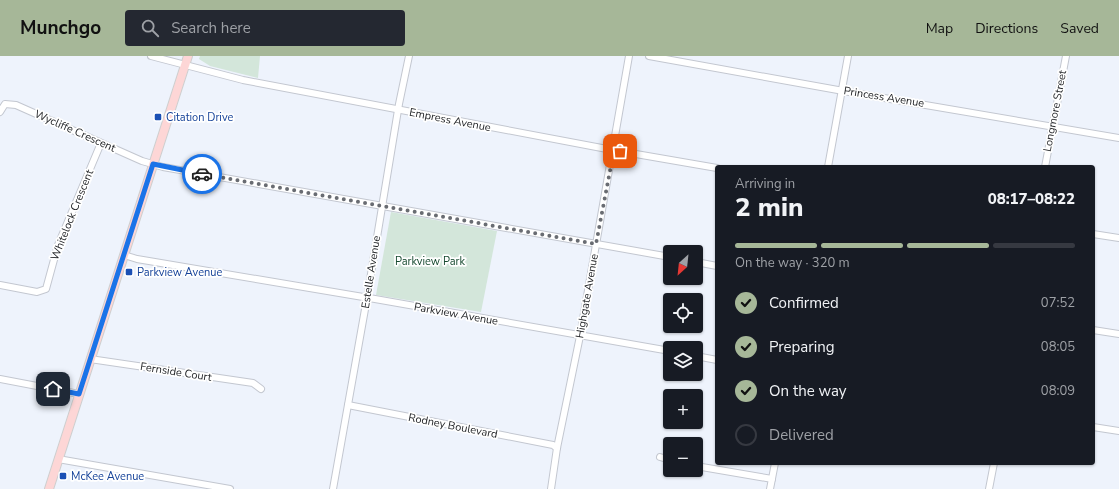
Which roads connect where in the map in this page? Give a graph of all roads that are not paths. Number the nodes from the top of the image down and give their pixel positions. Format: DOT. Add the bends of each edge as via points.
graph roads {
  1 [pos="151,56"];
  2 [pos="188,56"];
  3 [pos="409,56"];
  4 [pos="629,56"];
  5 [pos="649,56"];
  6 [pos="848,56"];
  7 [pos="1066,56"];
  8 [pos="185,65"];
  9 [pos="842,90"];
  10 [pos="398,110"];
  11 [pos="0,112"];
  12 [pos="1052,125"];
  13 [pos="1119,138"];
  14 [pos="102,143"];
  15 [pos="614,150"];
  16 [pos="153,164"];
  17 [pos="828,165"];
  18 [pos="1045,165"];
  19 [pos="715,168"];
  20 [pos="382,206"];
  21 [pos="1095,234"];
  22 [pos="1119,238"];
  23 [pos="596,244"];
  24 [pos="124,255"];
  25 [pos="663,256"];
  26 [pos="703,263"];
  27 [pos="715,266"];
  28 [pos="0,285"];
  29 [pos="367,298"];
  30 [pos="1095,330"];
  31 [pos="1119,334"];
  32 [pos="580,336"];
  33 [pos="663,351"];
  34 [pos="703,357"];
  35 [pos="90,359"];
  36 [pos="715,360"];
  37 [pos="0,379"];
  38 [pos="261,389"];
  39 [pos="79,394"];
  40 [pos="348,405"];
  41 [pos="1095,426"];
  42 [pos="1119,431"];
  43 [pos="557,448"];
  44 [pos="660,458"];
  45 [pos="58,459"];
  46 [pos="663,459"];
  47 [pos="775,465"];
  48 [pos="994,465"];
  49 [pos="703,467"];
  50 [pos="772,480"];
  51 [pos="48,489"];
  52 [pos="230,489"];
  53 [pos="333,489"];
  54 [pos="551,489"];
  55 [pos="770,489"];
  56 [pos="989,489"];
  1 -- 8 [label="street"];
  2 -- 8 [label="main road"];
  3 -- 10 [label="street, Estelle Avenue"];
  4 -- 15 [label="street, Highgate Avenue"];
  5 -- 9 [label="street, Princess Avenue"];
  6 -- 9 [label="street"];
  7 -- 12 [label="street, Longmore Street"];
  8 -- 10 [label="street, Empress Avenue" via="243,80"];
  8 -- 16 [label="main road"];
  9 -- 12 [label="street, Princess Avenue"];
  9 -- 17 [label="street"];
  10 -- 15 [label="street, Empress Avenue"];
  10 -- 20 [label="street, Estelle Avenue"];
  11 -- 14 [label="street, Wycliffe Crescent" via="5,104 16,106"];
  12 -- 13 [label="street, Princess Avenue"];
  12 -- 18 [label="street, Longmore Street"];
  14 -- 16 [label="street, Wycliffe Crescent"];
  14 -- 28 [label="street, Whitelock Crescent" via="58,245 46,288 37,292"];
  15 -- 19 [label="street, Empress Avenue"];
  15 -- 23 [label="street, Highgate Avenue"];
  16 -- 20 [label="street, Wycliffe Crescent"];
  16 -- 24 [label="main road"];
  20 -- 23 [label="street, Wycliffe Crescent"];
  20 -- 29 [label="street, Estelle Avenue"];
  21 -- 22 [label="street"];
  23 -- 25 [label="street, Wycliffe Crescent"];
  23 -- 32 [label="street, Highgate Avenue"];
  24 -- 29 [label="street, Parkview Avenue"];
  24 -- 35 [label="main road"];
  26 -- 27 [label="street"];
  29 -- 32 [label="street, Parkview Avenue"];
  29 -- 40 [label="street, Estelle Avenue"];
  30 -- 31 [label="street"];
  32 -- 33 [label="street, Parkview Avenue"];
  32 -- 43 [label="street, Highgate Avenue"];
  34 -- 36 [label="street"];
  35 -- 38 [label="street, Fernside Court" via="253,383"];
  35 -- 39 [label="main road"];
  37 -- 39 [label="street"];
  39 -- 45 [label="main road"];
  40 -- 43 [label="street, Rodney Boulevard" via="553,445"];
  40 -- 53 [label="street, Estelle Avenue"];
  41 -- 42 [label="street"];
  43 -- 54 [label="street, Highgate Avenue"];
  44 -- 46 [label="street"];
  45 -- 51 [label="main road"];
  45 -- 52 [label="street"];
  47 -- 50 [label="street"];
  48 -- 56 [label="street"];
  49 -- 50 [label="street"];
  50 -- 55 [label="street"];
}
